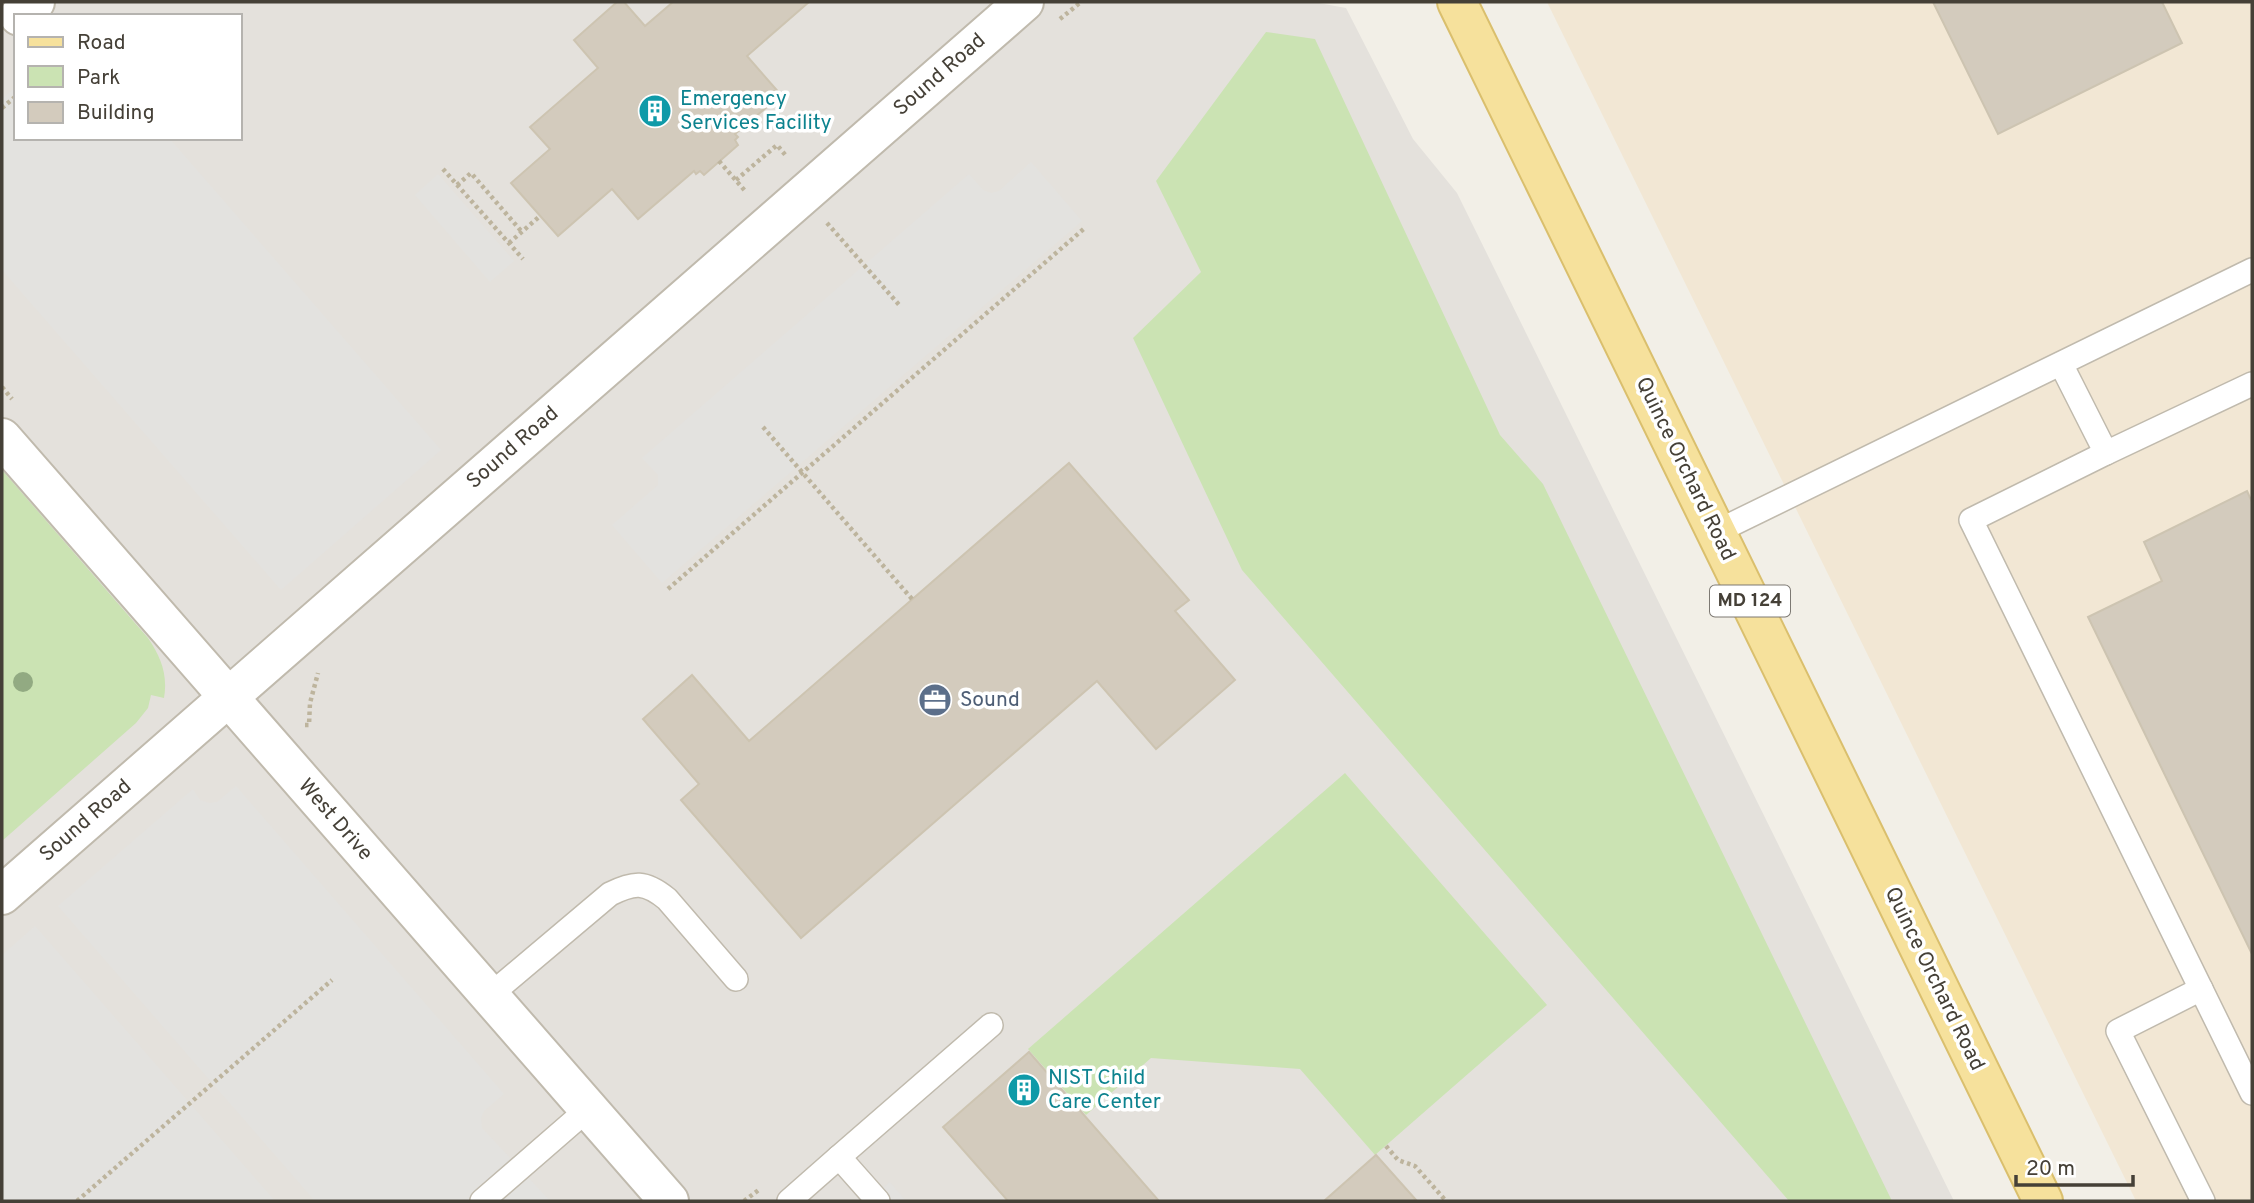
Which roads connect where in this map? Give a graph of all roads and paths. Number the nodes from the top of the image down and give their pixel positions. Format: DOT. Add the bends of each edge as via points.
graph roads {
  1 [pos="35,2"];
  2 [pos="1024,2"];
  3 [pos="1457,2"];
  4 [pos="21,14"];
  5 [pos="789,159"];
  6 [pos="719,161"];
  7 [pos="443,169"];
  8 [pos="736,180"];
  9 [pos="457,185"];
  10 [pos="744,190"];
  11 [pos="540,216"];
  12 [pos="826,222"];
  13 [pos="1086,227"];
  14 [pos="522,232"];
  15 [pos="509,244"];
  16 [pos="523,259"];
  17 [pos="2252,270"];
  18 [pos="901,307"];
  19 [pos="2060,364"];
  20 [pos="2252,384"];
  21 [pos="763,427"];
  22 [pos="2,438"];
  23 [pos="2106,453"];
  24 [pos="802,472"];
  25 [pos="1716,533"];
  26 [pos="668,589"];
  27 [pos="912,599"];
  28 [pos="228,697"];
  29 [pos="2,895"];
  30 [pos="736,979"];
  31 [pos="332,980"];
  32 [pos="2201,989"];
  33 [pos="489,996"];
  34 [pos="991,1025"];
  35 [pos="2252,1093"];
  36 [pos="588,1109"];
  37 [pos="1386,1146"];
  38 [pos="839,1157"];
  39 [pos="77,1201"];
  40 [pos="482,1201"];
  41 [pos="668,1201"];
  42 [pos="789,1201"];
  43 [pos="878,1201"];
  44 [pos="1446,1201"];
  45 [pos="2043,1201"];
  46 [pos="2203,1201"];
  1 -- 4 [label="street"];
  2 -- 28 [label="street, Sound Road"];
  3 -- 25 [label="main road, Quince Orchard Road / MD 124"];
  5 -- 8 [label="path" via="777,145"];
  6 -- 8 [label="path"];
  7 -- 9 [label="path"];
  8 -- 10 [label="path"];
  9 -- 14 [label="path" via="471,173"];
  9 -- 15 [label="path"];
  11 -- 14 [label="path"];
  12 -- 18 [label="path"];
  13 -- 24 [label="path"];
  14 -- 15 [label="path"];
  15 -- 16 [label="path"];
  17 -- 19 [label="lane"];
  19 -- 23 [label="lane"];
  19 -- 25 [label="lane"];
  20 -- 23 [label="lane"];
  21 -- 24 [label="path"];
  22 -- 28 [label="street, West Drive"];
  23 -- 32 [label="lane" via="1971,520"];
  24 -- 26 [label="path"];
  24 -- 27 [label="path"];
  25 -- 45 [label="main road, Quince Orchard Road / MD 124"];
  28 -- 29 [label="street, Sound Road"];
  28 -- 33 [label="street, West Drive"];
  30 -- 33 [label="lane" via="667,899 641,884 610,894"];
  31 -- 39 [label="path"];
  32 -- 35 [label="lane"];
  32 -- 46 [label="lane" via="2118,1031"];
  33 -- 36 [label="street, West Drive"];
  34 -- 38 [label="lane"];
  36 -- 40 [label="lane"];
  36 -- 41 [label="street, West Drive"];
  37 -- 44 [label="path" via="1398,1160 1415,1166"];
  38 -- 42 [label="lane"];
  38 -- 43 [label="lane"];
}
